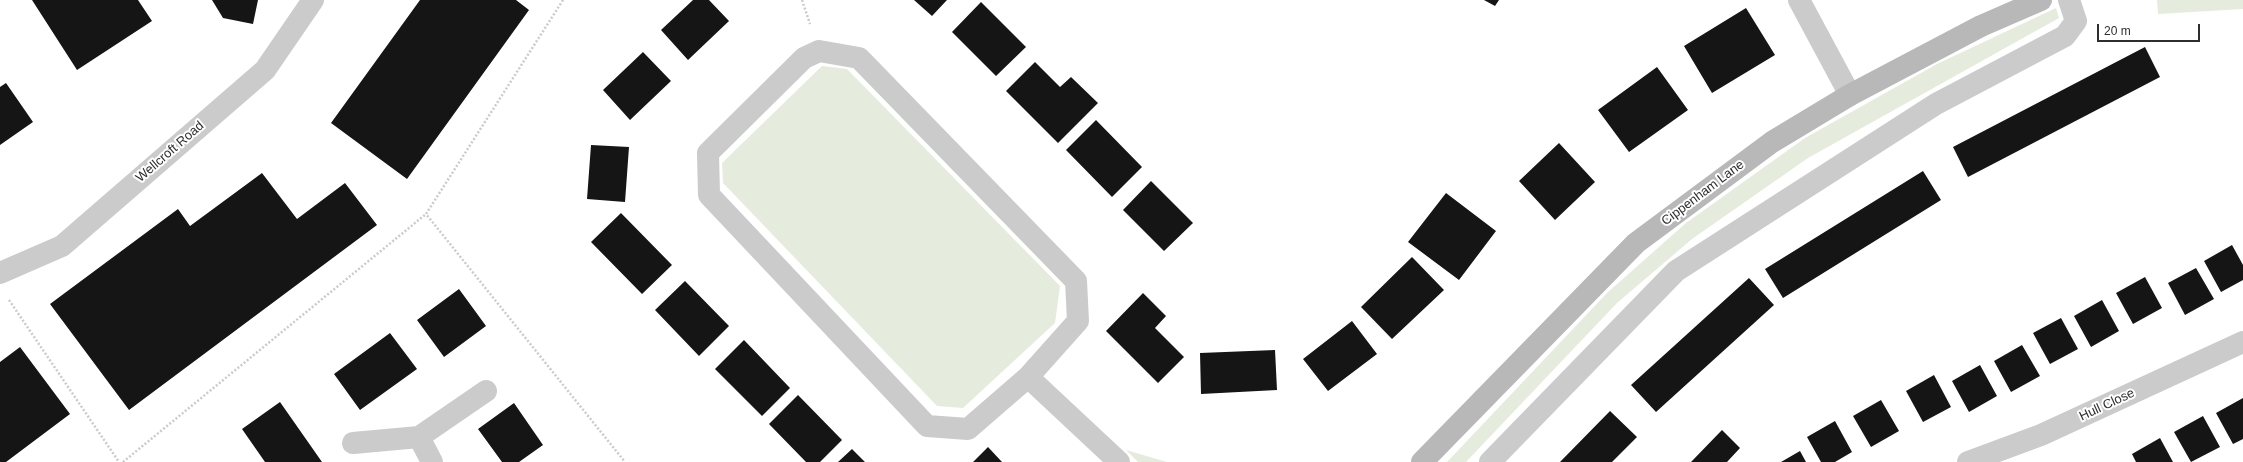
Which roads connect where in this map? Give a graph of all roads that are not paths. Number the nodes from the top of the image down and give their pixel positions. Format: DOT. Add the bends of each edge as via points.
graph roads {
  1 [pos="314,0"];
  2 [pos="1799,0"];
  3 [pos="2041,0"];
  4 [pos="2069,0"];
  5 [pos="1850,95"];
  6 [pos="2,283"];
  7 [pos="2243,342"];
  8 [pos="1028,377"];
  9 [pos="486,391"];
  10 [pos="419,437"];
  11 [pos="353,443"];
  12 [pos="432,462"];
  13 [pos="1119,462"];
  14 [pos="1422,462"];
  15 [pos="1490,462"];
  16 [pos="1968,462"];
  1 -- 6 [label="street, Wellcroft Road" via="265,70 62,246"];
  2 -- 5 [label="street"];
  3 -- 5 [label="street, Cippenham Lane" via="1980,26"];
  4 -- 15 [label="street" via="2076,21 2065,36 1936,104 1676,271"];
  5 -- 14 [label="street, Cippenham Lane" via="1772,142 1636,243"];
  7 -- 16 [label="street, Hull Close" via="2041,435"];
  8 -- 8 [label="street" via="1078,322 1076,282 859,58 820,51 804,58 708,153 709,195 927,426 968,429"];
  8 -- 13 [label="street"];
  9 -- 10 [label="street"];
  10 -- 11 [label="street"];
  10 -- 12 [label="street"];
}
